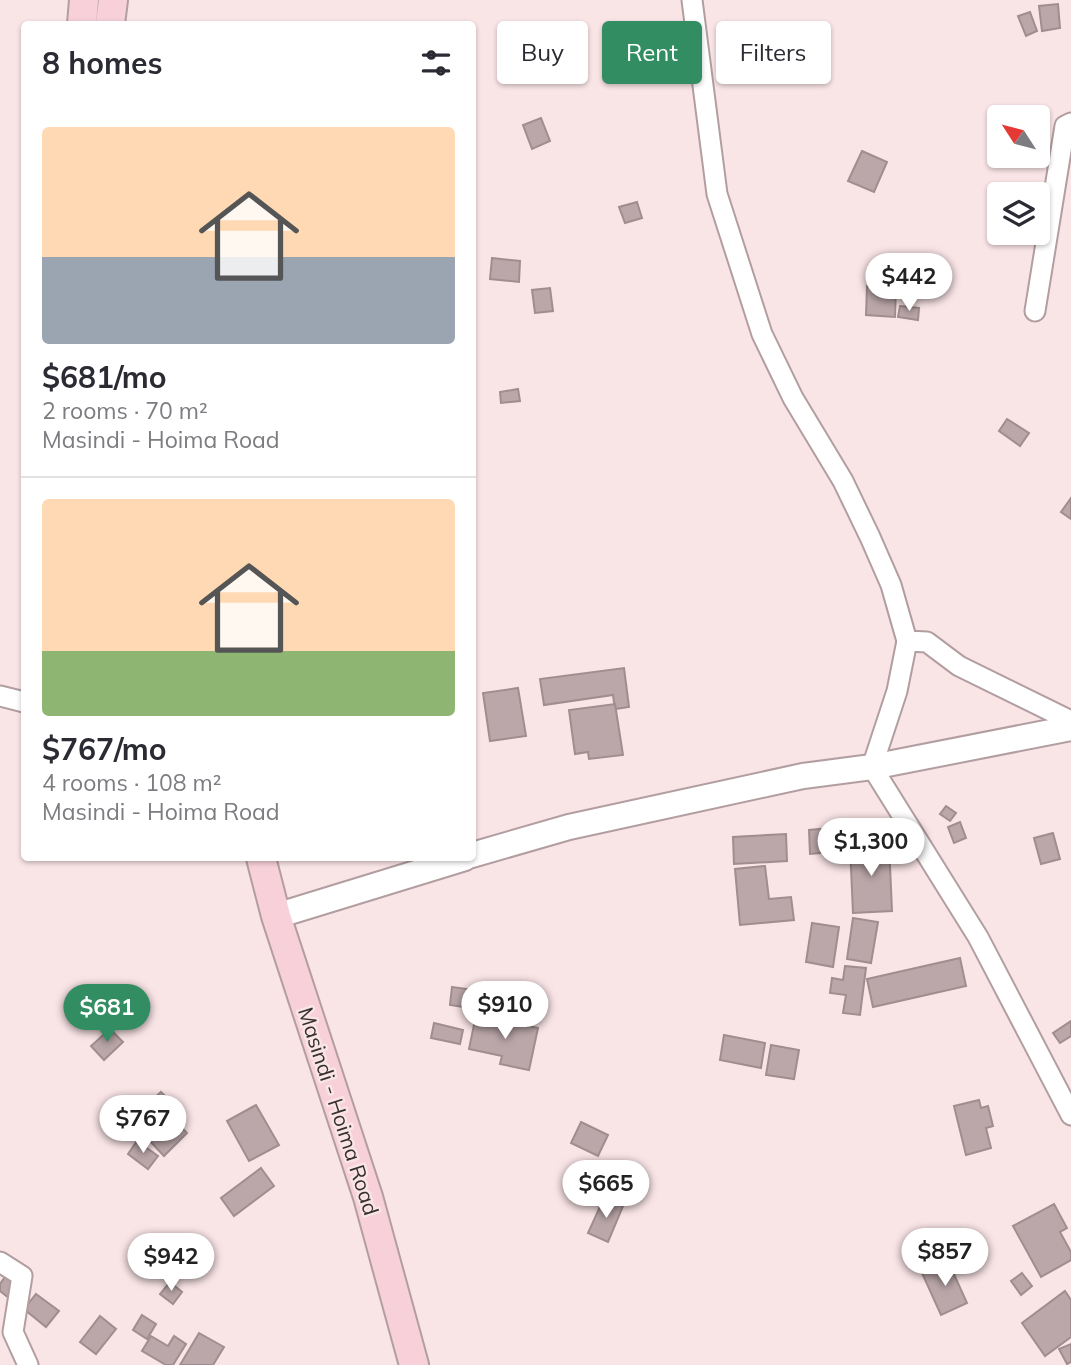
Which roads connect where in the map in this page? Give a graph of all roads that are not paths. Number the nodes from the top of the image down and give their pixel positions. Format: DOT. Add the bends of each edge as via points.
graph roads {
  1 [pos="84,0"];
  2 [pos="113,0"];
  3 [pos="692,0"];
  4 [pos="82,21"];
  5 [pos="110,21"];
  6 [pos="1071,123"];
  7 [pos="1035,311"];
  8 [pos="906,641"];
  9 [pos="0,696"];
  10 [pos="21,701"];
  11 [pos="1071,722"];
  12 [pos="1071,728"];
  13 [pos="872,766"];
  14 [pos="476,854"];
  15 [pos="262,861"];
  16 [pos="454,861"];
  17 [pos="276,916"];
  18 [pos="1071,1115"];
  19 [pos="0,1262"];
  20 [pos="28,1365"];
  21 [pos="414,1365"];
  1 -- 4 [label="main road"];
  2 -- 5 [label="main road"];
  3 -- 8 [label="street" via="717,194 762,334 870,537 891,585"];
  6 -- 7 [label="street" via="1065,125"];
  8 -- 11 [label="street" via="927,642 959,666"];
  8 -- 13 [label="street" via="897,691"];
  9 -- 10 [label="street"];
  12 -- 13 [label="street"];
  13 -- 14 [label="street" via="803,776 569,827"];
  13 -- 18 [label="street" via="978,937"];
  15 -- 17 [label="main road, Masindi - Hoima Road"];
  16 -- 17 [label="street"];
  17 -- 21 [label="main road, Masindi - Hoima Road" via="368,1197"];
  19 -- 20 [label="street" via="22,1276 13,1332"];
}
